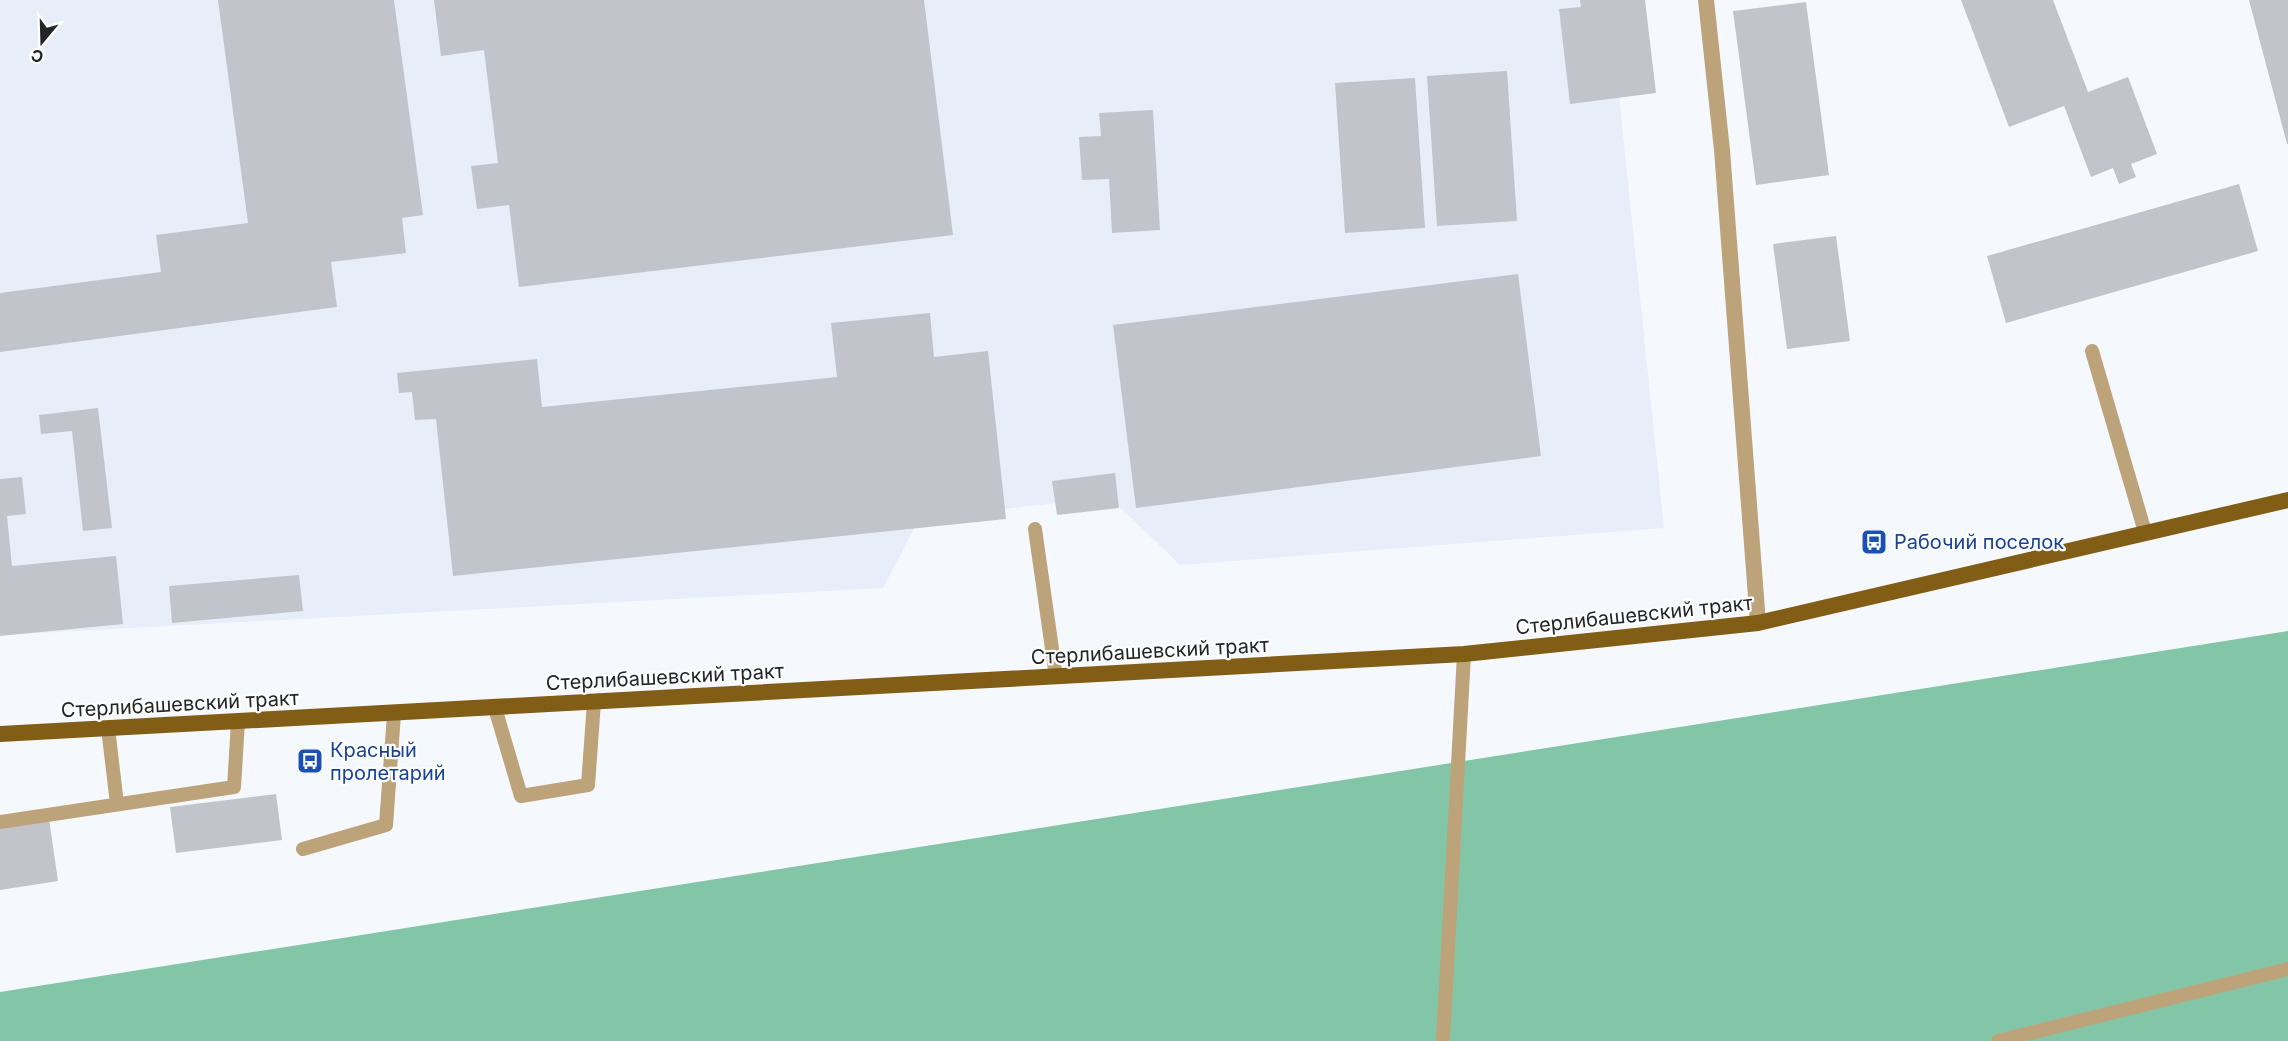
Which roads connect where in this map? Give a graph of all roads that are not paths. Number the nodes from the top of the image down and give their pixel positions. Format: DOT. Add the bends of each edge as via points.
graph roads {
  1 [pos="1706,0"];
  2 [pos="2092,351"];
  3 [pos="2288,500"];
  4 [pos="1035,529"];
  5 [pos="2145,532"];
  6 [pos="1758,623"];
  7 [pos="1464,654"];
  8 [pos="1056,677"];
  9 [pos="594,702"];
  10 [pos="495,708"];
  11 [pos="394,714"];
  12 [pos="238,722"];
  13 [pos="108,728"];
  14 [pos="0,734"];
  15 [pos="117,804"];
  16 [pos="0,822"];
  17 [pos="303,849"];
  18 [pos="2288,969"];
  19 [pos="1443,1041"];
  20 [pos="1998,1041"];
  1 -- 6 [label="street" via="1722,150"];
  2 -- 5 [label="lane"];
  3 -- 5 [label="main road, Стерлибашевский тракт"];
  4 -- 8 [label="lane"];
  5 -- 6 [label="main road, Стерлибашевский тракт"];
  6 -- 7 [label="main road, Стерлибашевский тракт"];
  7 -- 8 [label="main road, Стерлибашевский тракт"];
  7 -- 19 [label="lane"];
  8 -- 9 [label="main road, Стерлибашевский тракт"];
  9 -- 10 [label="main road, Стерлибашевский тракт"];
  9 -- 10 [label="lane" via="588,785 521,796"];
  10 -- 11 [label="main road, Стерлибашевский тракт"];
  11 -- 12 [label="main road, Стерлибашевский тракт"];
  11 -- 17 [label="lane" via="386,825"];
  12 -- 13 [label="main road, Стерлибашевский тракт"];
  12 -- 15 [label="lane" via="234,787"];
  13 -- 14 [label="main road, Стерлибашевский тракт"];
  13 -- 15 [label="lane"];
  15 -- 16 [label="lane"];
  18 -- 20 [label="lane"];
}
